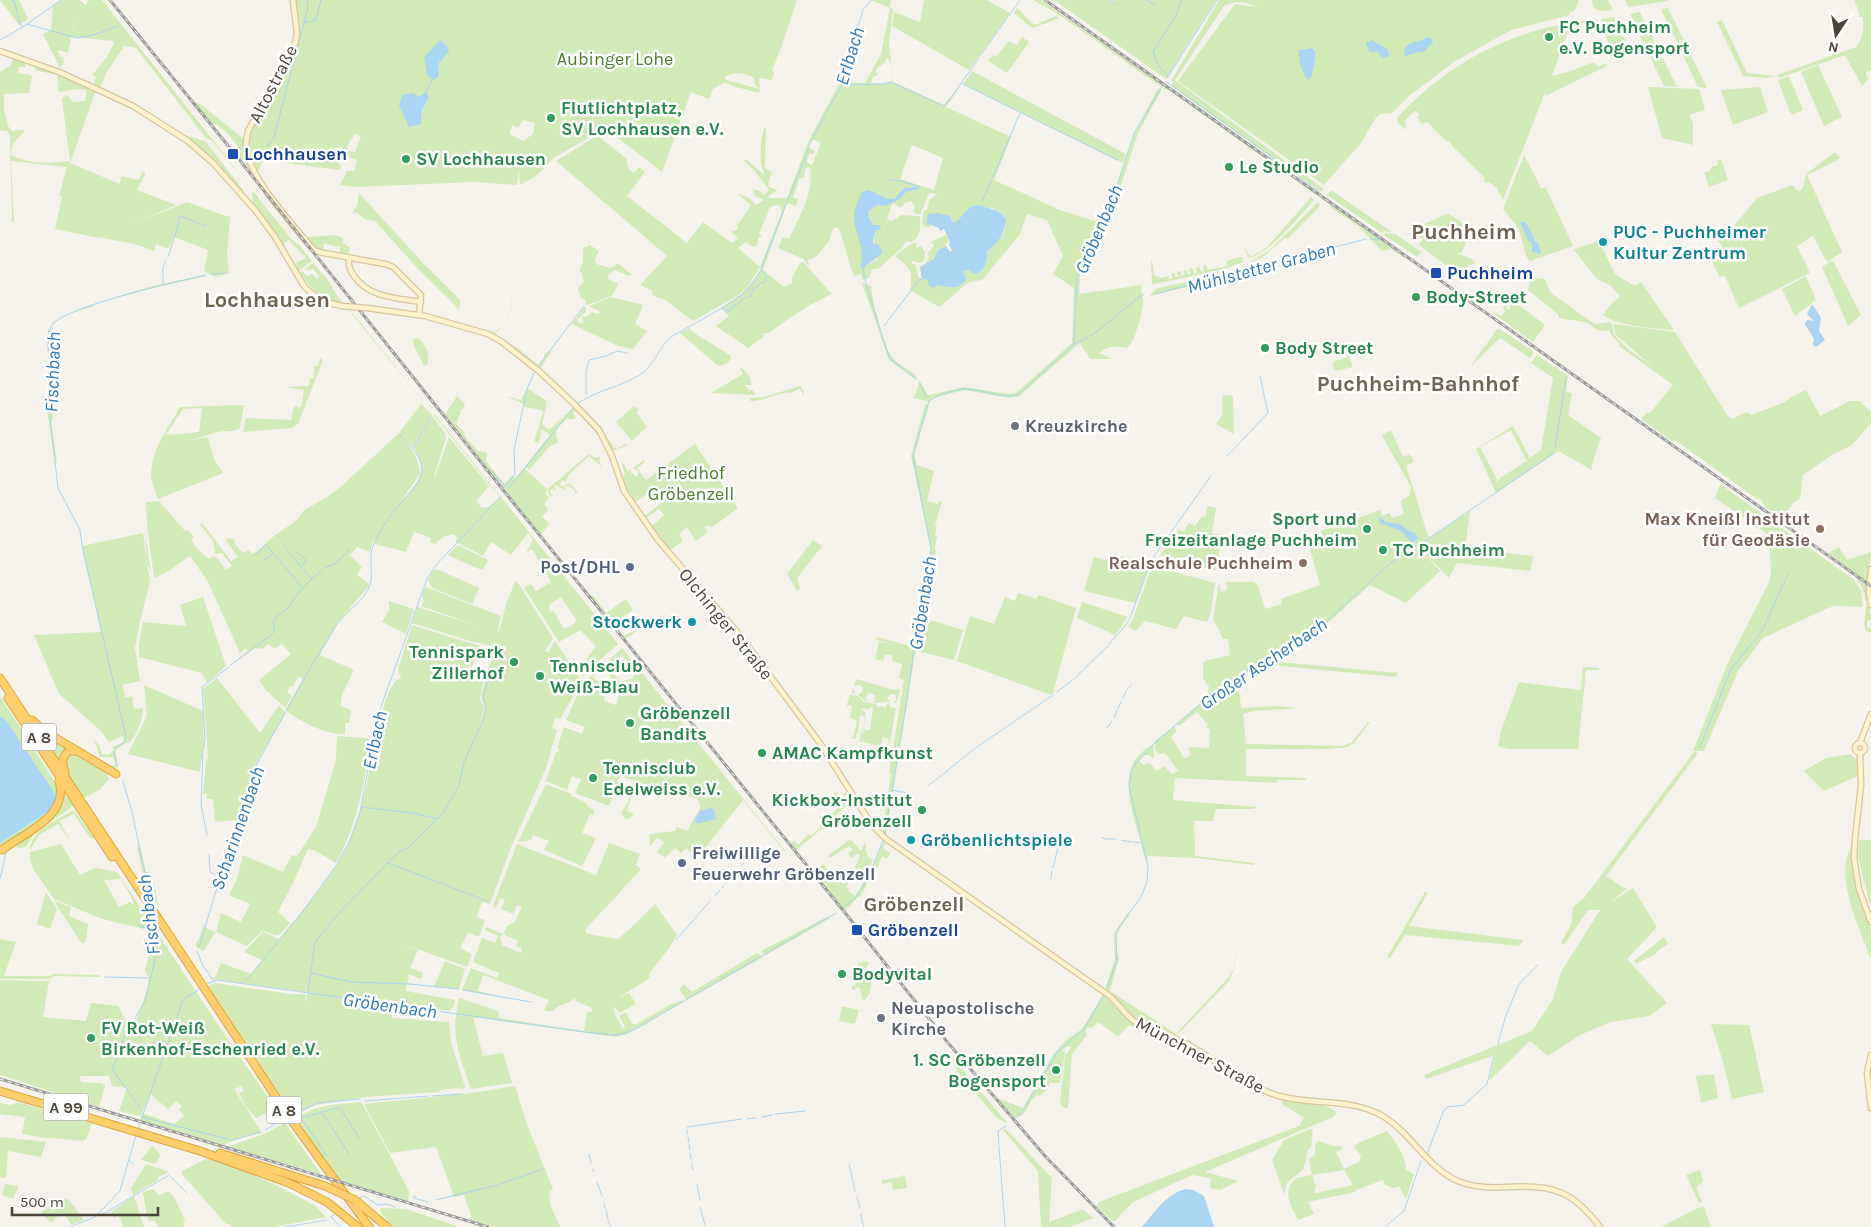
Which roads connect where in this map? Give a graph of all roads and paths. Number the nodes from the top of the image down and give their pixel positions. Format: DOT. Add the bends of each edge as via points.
graph roads {
  1 [pos="293,0"];
  2 [pos="0,51"];
  3 [pos="349,258"];
  4 [pos="421,302"];
  5 [pos="419,315"];
  6 [pos="1871,569"];
  7 [pos="1871,605"];
  8 [pos="0,678"];
  9 [pos="0,686"];
  10 [pos="12,697"];
  11 [pos="1871,714"];
  12 [pos="79,752"];
  13 [pos="58,775"];
  14 [pos="114,776"];
  15 [pos="66,778"];
  16 [pos="61,801"];
  17 [pos="76,804"];
  18 [pos="15,840"];
  19 [pos="148,908"];
  20 [pos="1871,922"];
  21 [pos="201,988"];
  22 [pos="1104,992"];
  23 [pos="1871,1055"];
  24 [pos="0,1087"];
  25 [pos="0,1091"];
  26 [pos="1871,1108"];
  27 [pos="131,1128"];
  28 [pos="213,1153"];
  29 [pos="358,1227"];
  30 [pos="364,1227"];
  31 [pos="368,1227"];
  32 [pos="387,1227"];
  33 [pos="1600,1227"];
  1 -- 3 [label="main road, Altostraße" via="295,44 250,126 246,147 257,176 316,251"];
  2 -- 5 [label="main road, Olchinger Straße, bridge" via="81,81 133,106 184,137 241,193 272,233 310,293 342,306"];
  3 -- 4 [label="main road" via="393,267 421,295"];
  3 -- 4 [label="main road" via="350,271 364,288"];
  4 -- 5 [label="main road"];
  5 -- 22 [label="main road, Olchinger Straße" via="492,336 540,372 574,404 599,430 624,491 658,540 743,640 820,744 871,824 886,839"];
  6 -- 7 [label="main road"];
  8 -- 10 [label="highway, A 8"];
  9 -- 13 [label="highway, A 8"];
  10 -- 12 [label="highway" via="44,731"];
  10 -- 15 [label="highway, A 8"];
  11 -- 20 [label="main road" via="1860,743 1865,748 1860,753 1861,785 1854,839 1859,890"];
  12 -- 14 [label="highway"];
  12 -- 15 [label="highway" via="69,751 63,757"];
  13 -- 16 [label="highway"];
  13 -- 17 [label="highway, A 8"];
  15 -- 19 [label="highway, A 8"];
  16 -- 17 [label="highway" via="67,798"];
  16 -- 18 [label="highway" via="48,818"];
  17 -- 19 [label="highway, A 8"];
  18 -- 18 [label="highway" via="14,842 8,850"];
  19 -- 21 [label="highway, A 8"];
  21 -- 30 [label="highway, A 8" via="286,1120"];
  21 -- 31 [label="highway, A 8"];
  22 -- 33 [label="main road, Münchner Straße" via="1136,1022 1180,1040 1258,1088 1288,1098 1347,1104 1369,1110 1400,1129 1433,1164 1453,1179 1485,1188 1530,1186 1551,1189 1578,1203"];
  23 -- 26 [label="main road" via="1866,1073"];
  24 -- 27 [label="highway, A 99"];
  25 -- 27 [label="highway, A 99"];
  27 -- 28 [label="highway, A 99"];
  28 -- 29 [label="highway, A 99" via="312,1194"];
  28 -- 32 [label="highway, A 99, bridge" via="325,1186 355,1200"];
}
